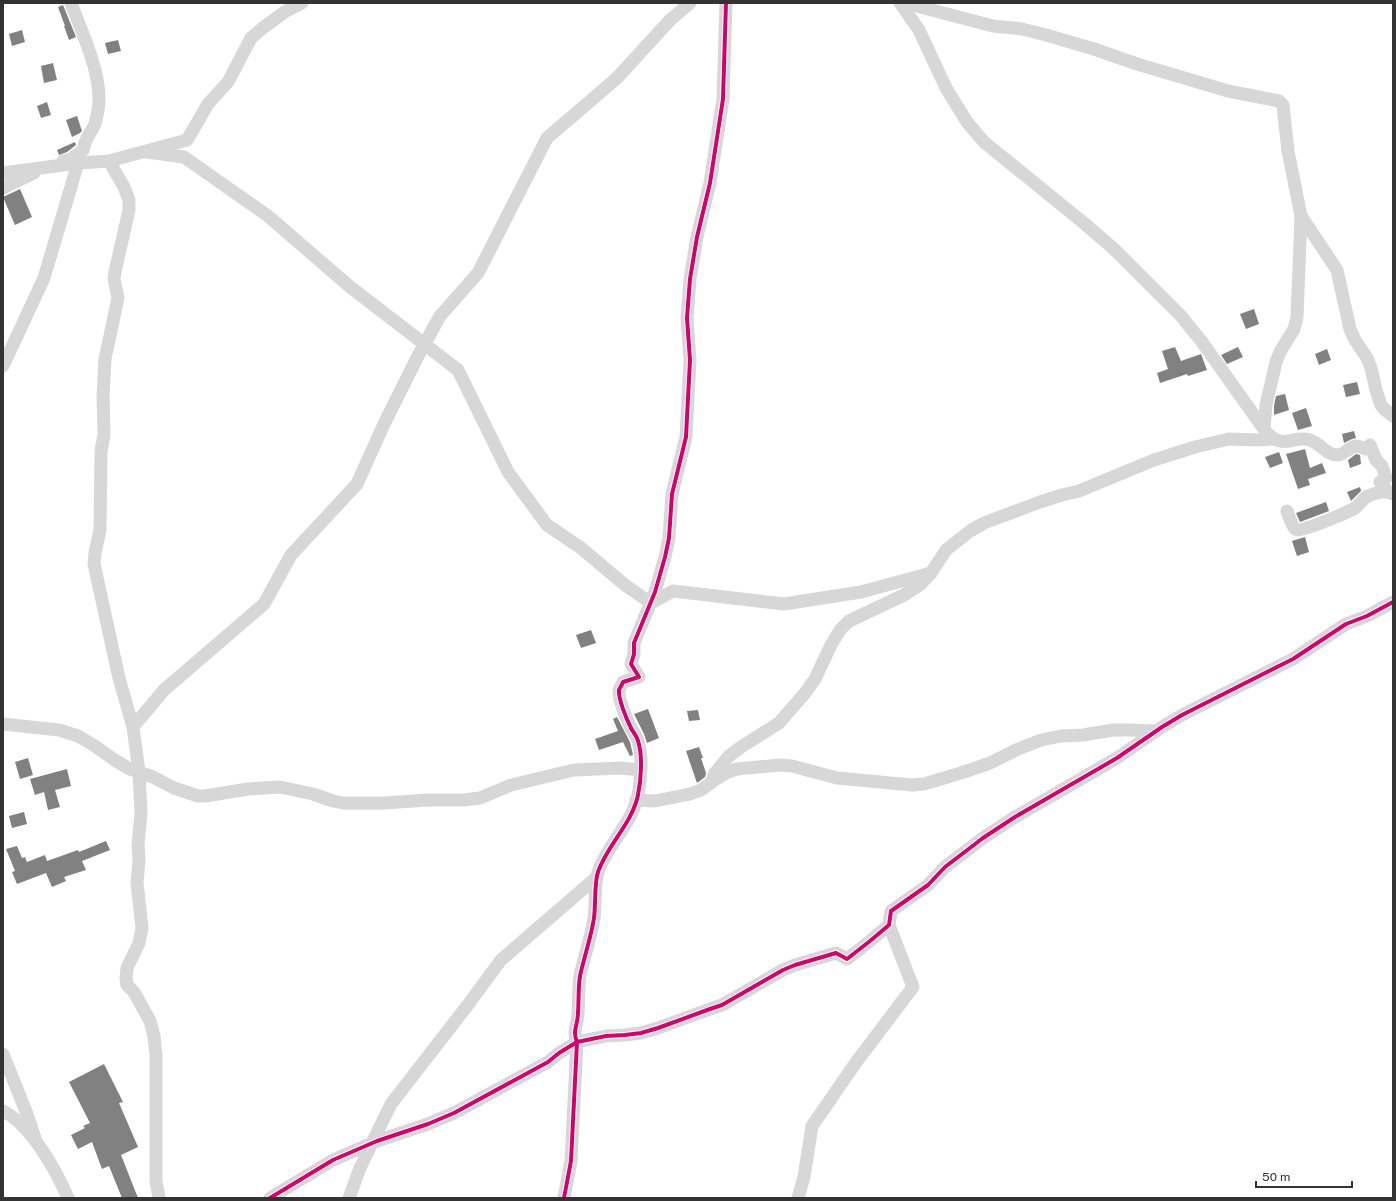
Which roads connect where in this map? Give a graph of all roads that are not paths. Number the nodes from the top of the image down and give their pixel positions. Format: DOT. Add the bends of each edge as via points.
graph roads {
  1 [pos="71,3"];
  2 [pos="302,3"];
  3 [pos="690,3"];
  4 [pos="726,3"];
  5 [pos="900,3"];
  6 [pos="905,3"];
  7 [pos="147,152"];
  8 [pos="109,162"];
  9 [pos="78,163"];
  10 [pos="41,169"];
  11 [pos="3,173"];
  12 [pos="3,188"];
  13 [pos="1301,216"];
  14 [pos="425,343"];
  15 [pos="3,366"];
  16 [pos="1393,416"];
  17 [pos="1264,428"];
  18 [pos="1273,439"];
  19 [pos="1391,493"];
  20 [pos="1287,511"];
  21 [pos="931,572"];
  22 [pos="1393,602"];
  23 [pos="651,603"];
  24 [pos="3,724"];
  25 [pos="133,726"];
  26 [pos="1156,731"];
  27 [pos="640,770"];
  28 [pos="138,772"];
  29 [pos="711,783"];
  30 [pos="636,800"];
  31 [pos="596,877"];
  32 [pos="888,925"];
  33 [pos="577,1042"];
  34 [pos="3,1054"];
  35 [pos="3,1111"];
  36 [pos="36,1142"];
  37 [pos="372,1144"];
  38 [pos="68,1198"];
  39 [pos="159,1198"];
  40 [pos="270,1198"];
  41 [pos="349,1198"];
  42 [pos="564,1198"];
  43 [pos="798,1198"];
  1 -- 10 [label="street" via="93,64 100,93 98,108 94,127 85,141 83,150 71,159"];
  2 -- 7 [label="street" via="286,10 251,38 228,82 208,104 188,140"];
  3 -- 14 [label="street" via="670,20 617,78 547,138 478,273 440,316"];
  4 -- 23 [label="street" via="723,99 710,183 690,279 687,318 690,360 686,437 672,494 665,557"];
  5 -- 17 [label="street" via="919,30 946,88 967,122 984,142 1085,224 1181,316"];
  6 -- 13 [label="street" via="993,26 1046,34 1228,91 1279,101 1283,105 1288,151"];
  7 -- 8 [label="street"];
  7 -- 14 [label="street" via="184,157 268,216 350,286"];
  8 -- 9 [label="street"];
  8 -- 25 [label="street" via="124,187 129,200 129,210 115,272 118,298 105,359 100,530 94,564 118,678"];
  9 -- 10 [label="street"];
  9 -- 15 [label="street" via="44,278"];
  10 -- 11 [label="street"];
  10 -- 12 [label="street"];
  13 -- 16 [label="street" via="1337,270 1350,329 1367,358 1381,405"];
  13 -- 17 [label="street" via="1297,317 1294,329 1276,362 1266,405"];
  14 -- 23 [label="street" via="458,370 508,472 547,524"];
  14 -- 25 [label="street" via="357,484 291,555 264,604 164,690"];
  17 -- 18 [label="street"];
  18 -- 19 [label="street" via="1280,442 1310,440 1337,455 1355,446 1365,449 1370,446 1386,478 1380,482"];
  18 -- 21 [label="street" via="1229,439 1195,447 1154,460 1079,492 1062,495 984,523 946,550"];
  19 -- 20 [label="street" via="1373,494 1350,510 1299,531 1295,529"];
  21 -- 23 [label="street" via="861,592 784,604 673,590"];
  21 -- 29 [label="street" via="921,584 904,595 849,621 840,630 805,693 779,723 729,756 715,773"];
  22 -- 26 [label="street" via="1346,624 1293,659 1182,715"];
  23 -- 27 [label="street" via="634,643 631,664 639,676 623,682 619,691 627,719 638,740"];
  24 -- 28 [label="street" via="59,730 78,736"];
  25 -- 28 [label="street"];
  26 -- 29 [label="street" via="1113,730 1041,740 990,763 924,784 837,778 798,767 780,765 737,769"];
  26 -- 32 [label="street" via="1117,758 983,838 945,867 928,885 891,911"];
  27 -- 28 [label="street" via="574,770 511,785 480,798 384,803 343,803 280,787 198,796"];
  27 -- 30 [label="street"];
  28 -- 39 [label="street" via="141,813 137,883 142,928 139,943 127,968 126,978 127,985 134,992 150,1021 154,1036 156,1181"];
  29 -- 30 [label="street" via="690,794 655,801"];
  30 -- 31 [label="street"];
  31 -- 33 [label="street" via="591,937 580,977 574,1034"];
  31 -- 37 [label="street" via="501,960 391,1104"];
  32 -- 33 [label="street" via="847,959 836,953 795,965 722,1004 658,1028 636,1034 606,1036"];
  32 -- 43 [label="street" via="913,987 812,1126"];
  33 -- 37 [label="street" via="548,1062 454,1113"];
  33 -- 42 [label="street" via="571,1160"];
  34 -- 36 [label="street"];
  35 -- 36 [label="street"];
  36 -- 38 [label="street" via="54,1169"];
  37 -- 40 [label="street" via="332,1160"];
  37 -- 41 [label="street"];
}
